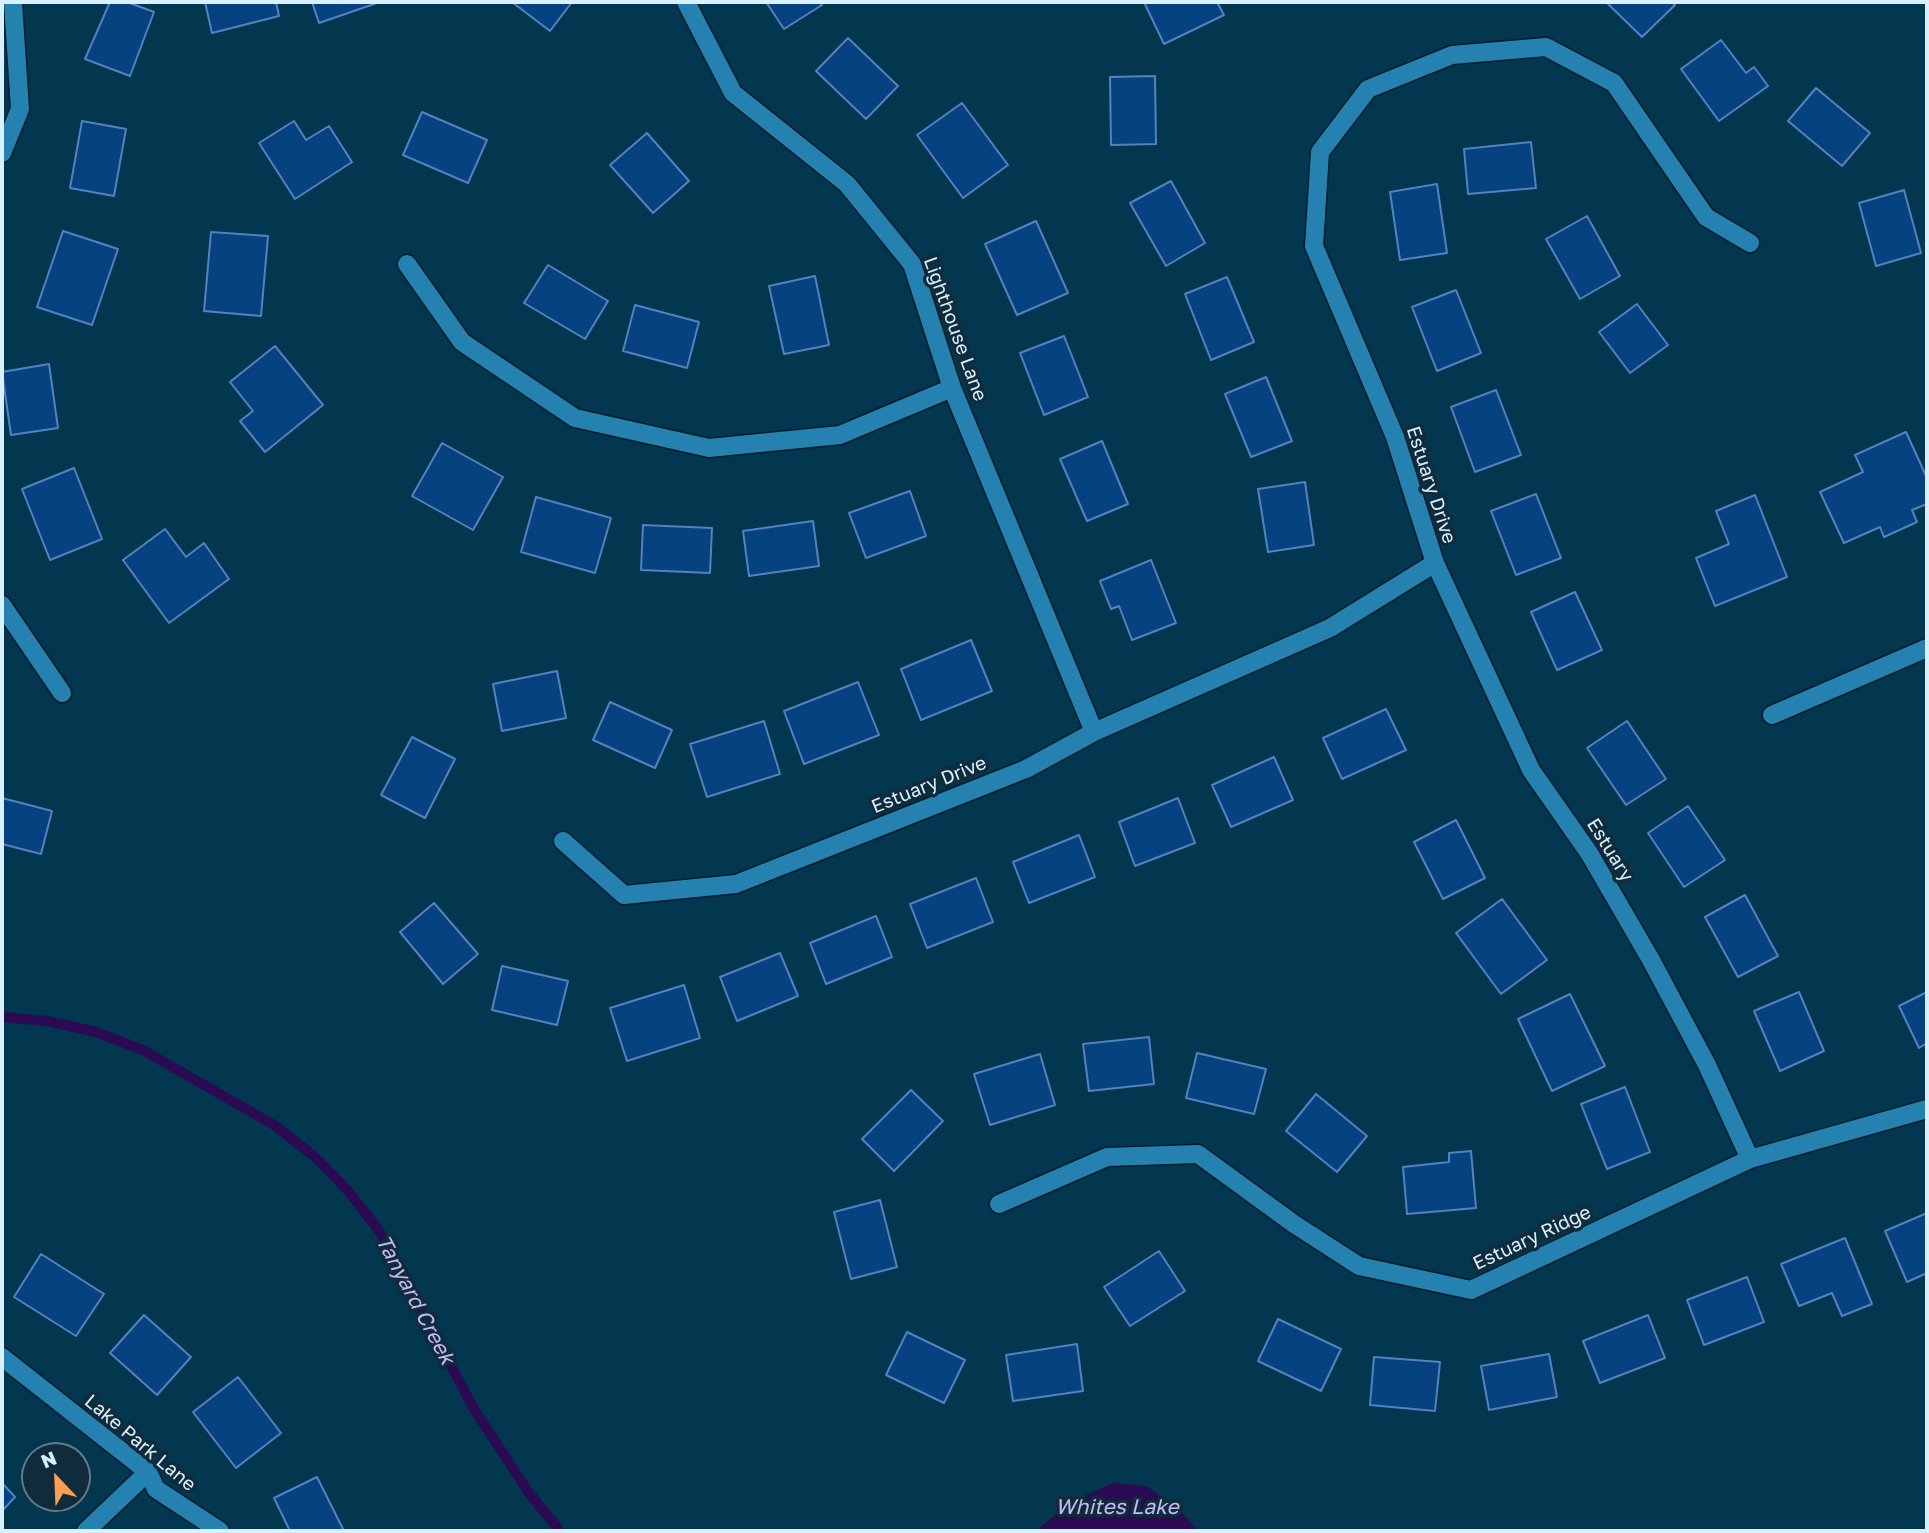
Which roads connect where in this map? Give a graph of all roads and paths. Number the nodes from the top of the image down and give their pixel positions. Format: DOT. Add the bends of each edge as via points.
graph roads {
  1 [pos="13,2"];
  2 [pos="686,2"];
  3 [pos="2,153"];
  4 [pos="1750,243"];
  5 [pos="407,264"];
  6 [pos="952,388"];
  7 [pos="1435,563"];
  8 [pos="2,605"];
  9 [pos="1927,648"];
  10 [pos="62,693"];
  11 [pos="1772,715"];
  12 [pos="1094,732"];
  13 [pos="563,841"];
  14 [pos="1927,1109"];
  15 [pos="1750,1159"];
  16 [pos="999,1204"];
  17 [pos="2,1357"];
  18 [pos="148,1472"];
  19 [pos="86,1531"];
  20 [pos="220,1531"];
  1 -- 3 [label="street" via="20,109"];
  2 -- 6 [label="street, Lighthouse Lane" via="733,93 846,184 912,264"];
  4 -- 7 [label="street, Estuary Drive" via="1706,217 1614,83 1546,47 1452,55 1368,89 1320,152 1314,246 1395,437"];
  5 -- 6 [label="street" via="462,342 575,418 709,448 840,435"];
  6 -- 12 [label="street, Lighthouse Lane"];
  7 -- 12 [label="street, Estuary Drive" via="1330,628"];
  7 -- 15 [label="street, Estuary" via="1531,769 1589,853 1651,960"];
  8 -- 10 [label="street"];
  9 -- 11 [label="street"];
  12 -- 13 [label="street, Estuary Drive" via="1026,769 736,884 624,895"];
  14 -- 15 [label="street, Estuary Ridge"];
  15 -- 16 [label="street, Estuary Ridge" via="1471,1290 1359,1266 1198,1154 1107,1157"];
  17 -- 18 [label="street, Lake Park Lane"];
  18 -- 19 [label="street"];
  18 -- 20 [label="street, Lake Park Lane" via="156,1489"];
}
